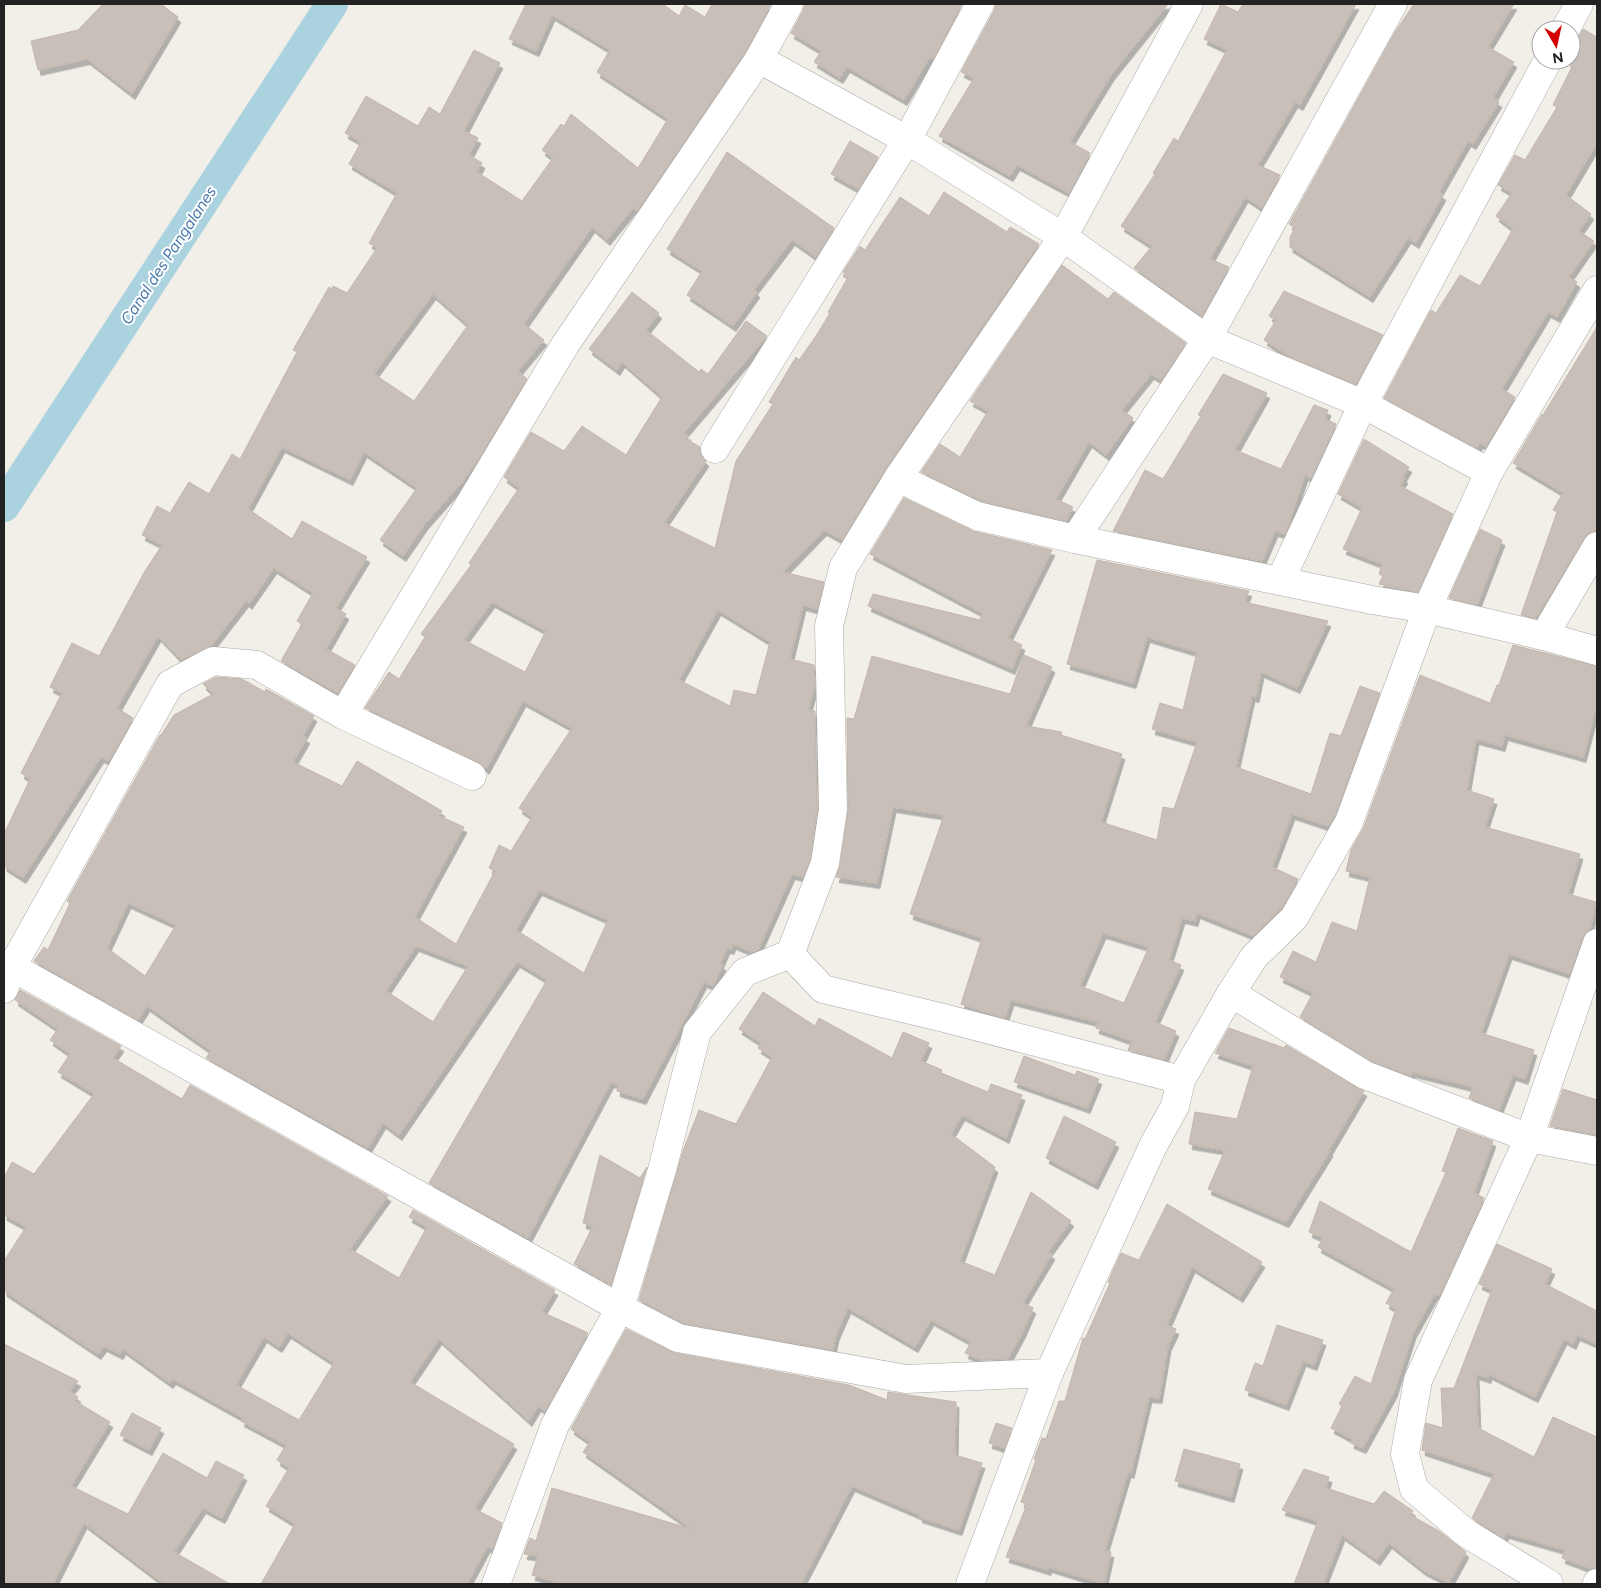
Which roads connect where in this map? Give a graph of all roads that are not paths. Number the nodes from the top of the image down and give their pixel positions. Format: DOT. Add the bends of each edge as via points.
graph roads {
  1 [pos="789,4"];
  2 [pos="980,4"];
  3 [pos="1190,4"];
  4 [pos="1393,4"];
  5 [pos="1579,4"];
  6 [pos="1570,20"];
  7 [pos="759,59"];
  8 [pos="1543,70"];
  9 [pos="908,140"];
  10 [pos="1063,237"];
  11 [pos="1597,290"];
  12 [pos="1207,339"];
  13 [pos="1363,404"];
  14 [pos="715,449"];
  15 [pos="1489,472"];
  16 [pos="898,478"];
  17 [pos="1075,539"];
  18 [pos="1597,546"];
  19 [pos="1280,581"];
  20 [pos="1427,609"];
  21 [pos="1544,636"];
  22 [pos="1597,651"];
  23 [pos="343,714"];
  24 [pos="472,776"];
  25 [pos="1597,942"];
  26 [pos="790,954"];
  27 [pos="8,978"];
  28 [pos="1231,993"];
  29 [pos="1181,1080"];
  30 [pos="1529,1138"];
  31 [pos="1597,1151"];
  32 [pos="620,1308"];
  33 [pos="1048,1373"];
  34 [pos="496,1584"];
  35 [pos="970,1584"];
  36 [pos="1549,1584"];
  1 -- 7 [label="street"];
  2 -- 9 [label="street"];
  3 -- 10 [label="street"];
  4 -- 12 [label="street"];
  5 -- 6 [label="street"];
  7 -- 9 [label="street"];
  7 -- 23 [label="street" via="565,345"];
  8 -- 13 [label="street"];
  9 -- 10 [label="street"];
  9 -- 14 [label="street"];
  10 -- 12 [label="street"];
  10 -- 16 [label="street"];
  11 -- 15 [label="street"];
  12 -- 13 [label="street"];
  12 -- 17 [label="street"];
  13 -- 15 [label="street"];
  13 -- 19 [label="street"];
  15 -- 20 [label="street"];
  16 -- 17 [label="street" via="976,516"];
  16 -- 26 [label="street" via="843,568 831,618 833,809 825,863"];
  17 -- 19 [label="street"];
  18 -- 21 [label="street"];
  19 -- 20 [label="street"];
  20 -- 21 [label="street"];
  20 -- 28 [label="street" via="1349,822 1294,918 1254,957"];
  21 -- 22 [label="street"];
  23 -- 24 [label="street"];
  23 -- 27 [label="street" via="257,665 213,661 170,684"];
  25 -- 30 [label="street"];
  26 -- 29 [label="street" via="823,989"];
  26 -- 32 [label="street" via="745,972 697,1032 662,1170"];
  27 -- 32 [label="street"];
  28 -- 29 [label="street"];
  28 -- 30 [label="street" via="1365,1075"];
  29 -- 33 [label="street" via="1175,1106 1153,1146"];
  30 -- 31 [label="street"];
  30 -- 36 [label="street" via="1418,1380 1405,1454 1414,1489 1466,1533"];
  32 -- 33 [label="street" via="678,1338 906,1379"];
  32 -- 34 [label="street" via="554,1425"];
  33 -- 35 [label="street"];
}
